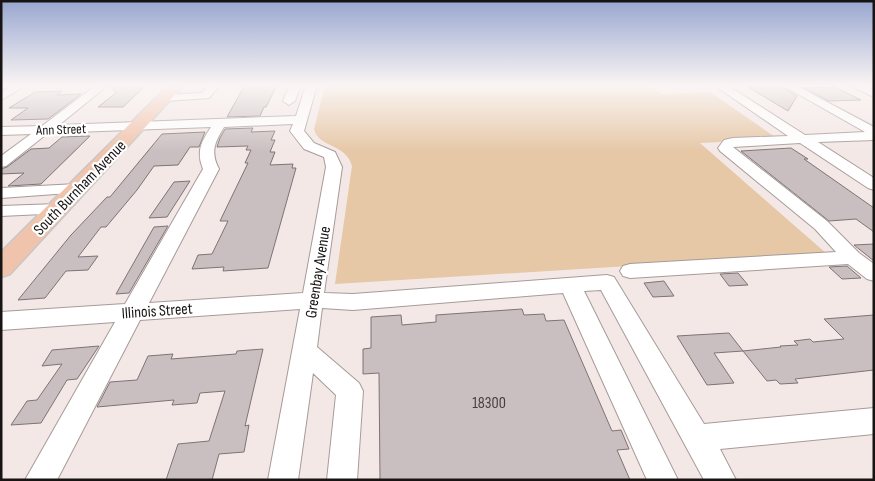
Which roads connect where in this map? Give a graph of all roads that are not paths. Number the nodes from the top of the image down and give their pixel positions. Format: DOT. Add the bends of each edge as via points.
graph roads {
  1 [pos="75,107"];
  2 [pos="155,107"];
  3 [pos="301,107"];
  4 [pos="754,107"];
  5 [pos="829,107"];
  6 [pos="301,120"];
  7 [pos="220,123"];
  8 [pos="137,126"];
  9 [pos="46,130"];
  10 [pos="1,131"];
  11 [pos="874,132"];
  12 [pos="874,136"];
  13 [pos="803,139"];
  14 [pos="1,163"];
  15 [pos="874,185"];
  16 [pos="77,189"];
  17 [pos="1,193"];
  18 [pos="58,208"];
  19 [pos="1,211"];
  20 [pos="852,256"];
  21 [pos="1,268"];
  22 [pos="630,271"];
  23 [pos="874,274"];
  24 [pos="570,285"];
  25 [pos="312,300"];
  26 [pos="134,312"];
  27 [pos="1,321"];
  28 [pos="304,350"];
  29 [pos="874,421"];
  30 [pos="707,465"];
  31 [pos="40,480"];
  32 [pos="283,480"];
  33 [pos="342,480"];
  34 [pos="662,480"];
  1 -- 9 [label="street"];
  2 -- 8 [label="main road, South Burnham Avenue"];
  3 -- 6 [label="street, Greenbay Avenue"];
  4 -- 13 [label="street"];
  5 -- 11 [label="street"];
  6 -- 7 [label="street, Ann Street"];
  6 -- 25 [label="street, Greenbay Avenue" via="297,131 309,146 330,155 334,167"];
  7 -- 8 [label="street, Ann Street"];
  7 -- 26 [label="street" via="206,143 206,159 211,169"];
  8 -- 9 [label="street, Ann Street"];
  8 -- 16 [label="main road, South Burnham Avenue"];
  9 -- 10 [label="street, Ann Street"];
  9 -- 14 [label="street"];
  12 -- 13 [label="street"];
  13 -- 15 [label="street"];
  13 -- 20 [label="street" via="734,142 725,148 821,225"];
  16 -- 17 [label="street"];
  16 -- 18 [label="main road, South Burnham Avenue"];
  18 -- 19 [label="street"];
  18 -- 21 [label="main road, South Burnham Avenue"];
  20 -- 22 [label="street"];
  20 -- 23 [label="street"];
  24 -- 25 [label="street" via="353,302"];
  24 -- 30 [label="street" via="607,282"];
  24 -- 34 [label="street"];
  25 -- 26 [label="street, Illinois Street"];
  25 -- 28 [label="street, Greenbay Avenue"];
  26 -- 27 [label="street, Illinois Street"];
  26 -- 31 [label="street"];
  28 -- 32 [label="street, Greenbay Avenue"];
  28 -- 33 [label="street" via="350,391"];
  29 -- 30 [label="street"];
}
